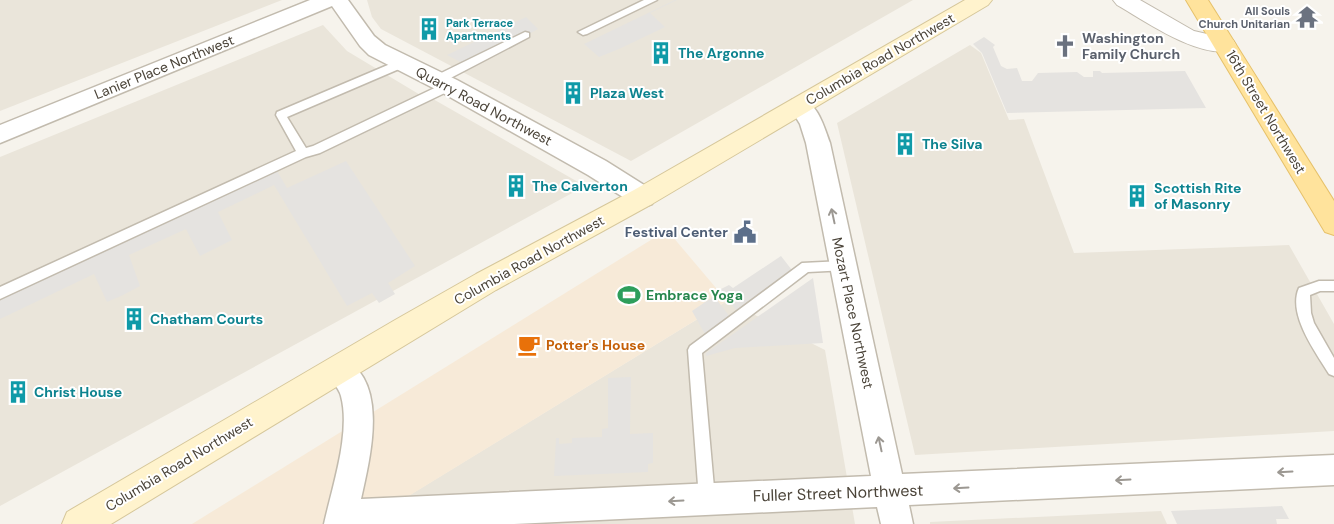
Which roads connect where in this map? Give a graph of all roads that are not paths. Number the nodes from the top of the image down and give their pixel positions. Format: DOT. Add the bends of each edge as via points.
graph roads {
  1 [pos="329,0"];
  2 [pos="338,0"];
  3 [pos="652,0"];
  4 [pos="981,0"];
  5 [pos="1124,0"];
  6 [pos="1197,0"];
  7 [pos="583,32"];
  8 [pos="524,35"];
  9 [pos="1225,45"];
  10 [pos="402,63"];
  11 [pos="443,83"];
  12 [pos="800,106"];
  13 [pos="0,134"];
  14 [pos="302,153"];
  15 [pos="643,198"];
  16 [pos="1334,224"];
  17 [pos="843,266"];
  18 [pos="1334,286"];
  19 [pos="0,293"];
  20 [pos="339,370"];
  21 [pos="1334,370"];
  22 [pos="1334,470"];
  23 [pos="890,491"];
  24 [pos="708,499"];
  25 [pos="341,520"];
  26 [pos="79,524"];
  27 [pos="897,524"];
  1 -- 13 [label="street, Lanier Place Northwest"];
  2 -- 10 [label="street, Quarry Road Northwest" via="367,41"];
  3 -- 7 [label="lane"];
  4 -- 12 [label="main road, Columbia Road Northwest"];
  5 -- 9 [label="street" via="1188,37"];
  6 -- 9 [label="main road, 16th Street Northwest"];
  8 -- 11 [label="lane"];
  9 -- 16 [label="main road, 16th Street Northwest"];
  10 -- 11 [label="street, Quarry Road Northwest"];
  10 -- 14 [label="lane" via="280,116"];
  11 -- 14 [label="lane" via="316,150"];
  11 -- 15 [label="street, Quarry Road Northwest" via="609,174"];
  12 -- 15 [label="main road, Columbia Road Northwest"];
  17 -- 12 [label="street, Mozart Place Northwest, one-way" via="818,143 811,122"];
  14 -- 19 [label="lane"];
  15 -- 20 [label="main road, Columbia Road Northwest" via="486,282"];
  23 -- 17 [label="street, Mozart Place Northwest, one-way"];
  17 -- 24 [label="lane" via="806,267 695,350"];
  18 -- 21 [label="lane" via="1319,286 1304,292 1302,305 1310,330"];
  20 -- 25 [label="street" via="355,391 358,421"];
  20 -- 26 [label="main road, Columbia Road Northwest"];
  22 -- 23 [label="street, Fuller Street Northwest, one-way"];
  23 -- 24 [label="street, Fuller Street Northwest"];
  23 -- 27 [label="street, Mozart Place Northwest"];
  24 -- 25 [label="street, Fuller Street Northwest, one-way"];
}
